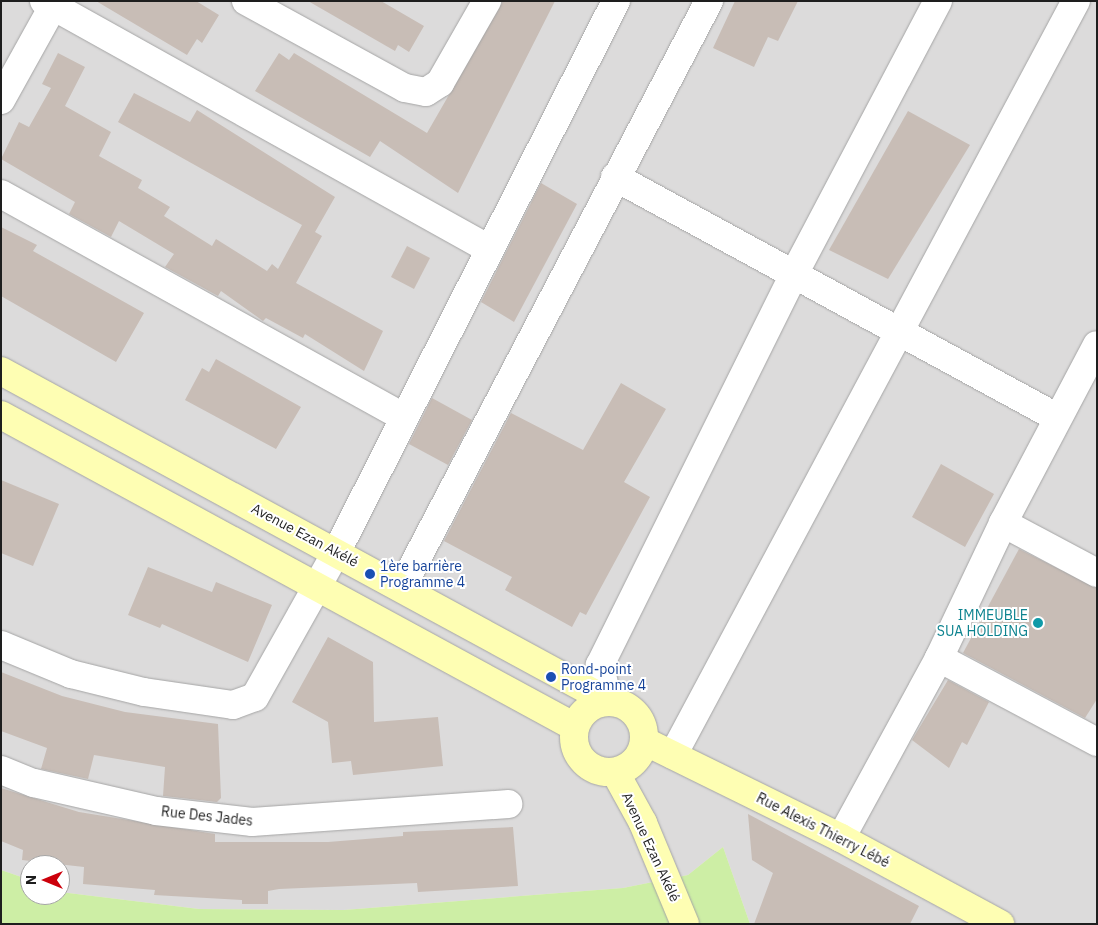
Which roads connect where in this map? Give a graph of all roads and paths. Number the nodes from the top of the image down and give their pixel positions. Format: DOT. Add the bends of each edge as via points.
graph roads {
  1 [pos="246,1"];
  2 [pos="487,1"];
  3 [pos="616,1"];
  4 [pos="710,1"];
  5 [pos="938,1"];
  6 [pos="1076,1"];
  7 [pos="48,4"];
  8 [pos="1,100"];
  9 [pos="615,177"];
  10 [pos="1,194"];
  11 [pos="488,249"];
  12 [pos="793,276"];
  13 [pos="900,333"];
  14 [pos="1097,345"];
  15 [pos="1,371"];
  16 [pos="1090,375"];
  17 [pos="1,415"];
  18 [pos="404,417"];
  19 [pos="1058,418"];
  20 [pos="1003,523"];
  21 [pos="337,551"];
  22 [pos="1097,573"];
  23 [pos="318,584"];
  24 [pos="402,587"];
  25 [pos="1,645"];
  26 [pos="939,658"];
  27 [pos="608,701"];
  28 [pos="575,728"];
  29 [pos="644,742"];
  30 [pos="1097,742"];
  31 [pos="673,755"];
  32 [pos="1,770"];
  33 [pos="615,772"];
  34 [pos="508,804"];
  35 [pos="841,838"];
  36 [pos="685,924"];
  37 [pos="1000,924"];
  1 -- 2 [label="street" via="404,88 426,92 440,83"];
  3 -- 11 [label="street"];
  4 -- 9 [label="street"];
  5 -- 12 [label="street"];
  6 -- 13 [label="street"];
  7 -- 8 [label="street"];
  7 -- 11 [label="street"];
  9 -- 12 [label="street"];
  9 -- 24 [label="street"];
  10 -- 18 [label="street"];
  11 -- 18 [label="street"];
  12 -- 13 [label="street"];
  12 -- 27 [label="street" via="600,665"];
  13 -- 19 [label="street"];
  13 -- 31 [label="street"];
  14 -- 16 [label="street"];
  15 -- 21 [label="main road, Avenue Ezan Akélé"];
  16 -- 19 [label="street"];
  17 -- 23 [label="main road"];
  18 -- 21 [label="street"];
  19 -- 20 [label="street"];
  20 -- 22 [label="street"];
  20 -- 26 [label="street"];
  21 -- 23 [label="street"];
  21 -- 24 [label="main road, Avenue Ezan Akélé"];
  23 -- 25 [label="street" via="255,697 233,705 144,692 71,674"];
  23 -- 28 [label="main road"];
  24 -- 27 [label="main road, Avenue Ezan Akélé"];
  26 -- 30 [label="street"];
  26 -- 35 [label="street"];
  27 -- 28 [label="main road" via="587,709"];
  27 -- 29 [label="main road" via="629,708 637,716"];
  28 -- 33 [label="main road" via="576,751 583,761 592,768"];
  29 -- 31 [label="main road, Rue Alexis Thierry Lébé"];
  29 -- 33 [label="main road" via="636,760"];
  31 -- 35 [label="main road, Rue Alexis Thierry Lébé"];
  32 -- 34 [label="street, Rue Des Jades" via="34,783 156,811 252,822"];
  33 -- 36 [label="main road, Avenue Ezan Akélé" via="643,823"];
  35 -- 37 [label="main road, Rue Alexis Thierry Lébé"];
}
